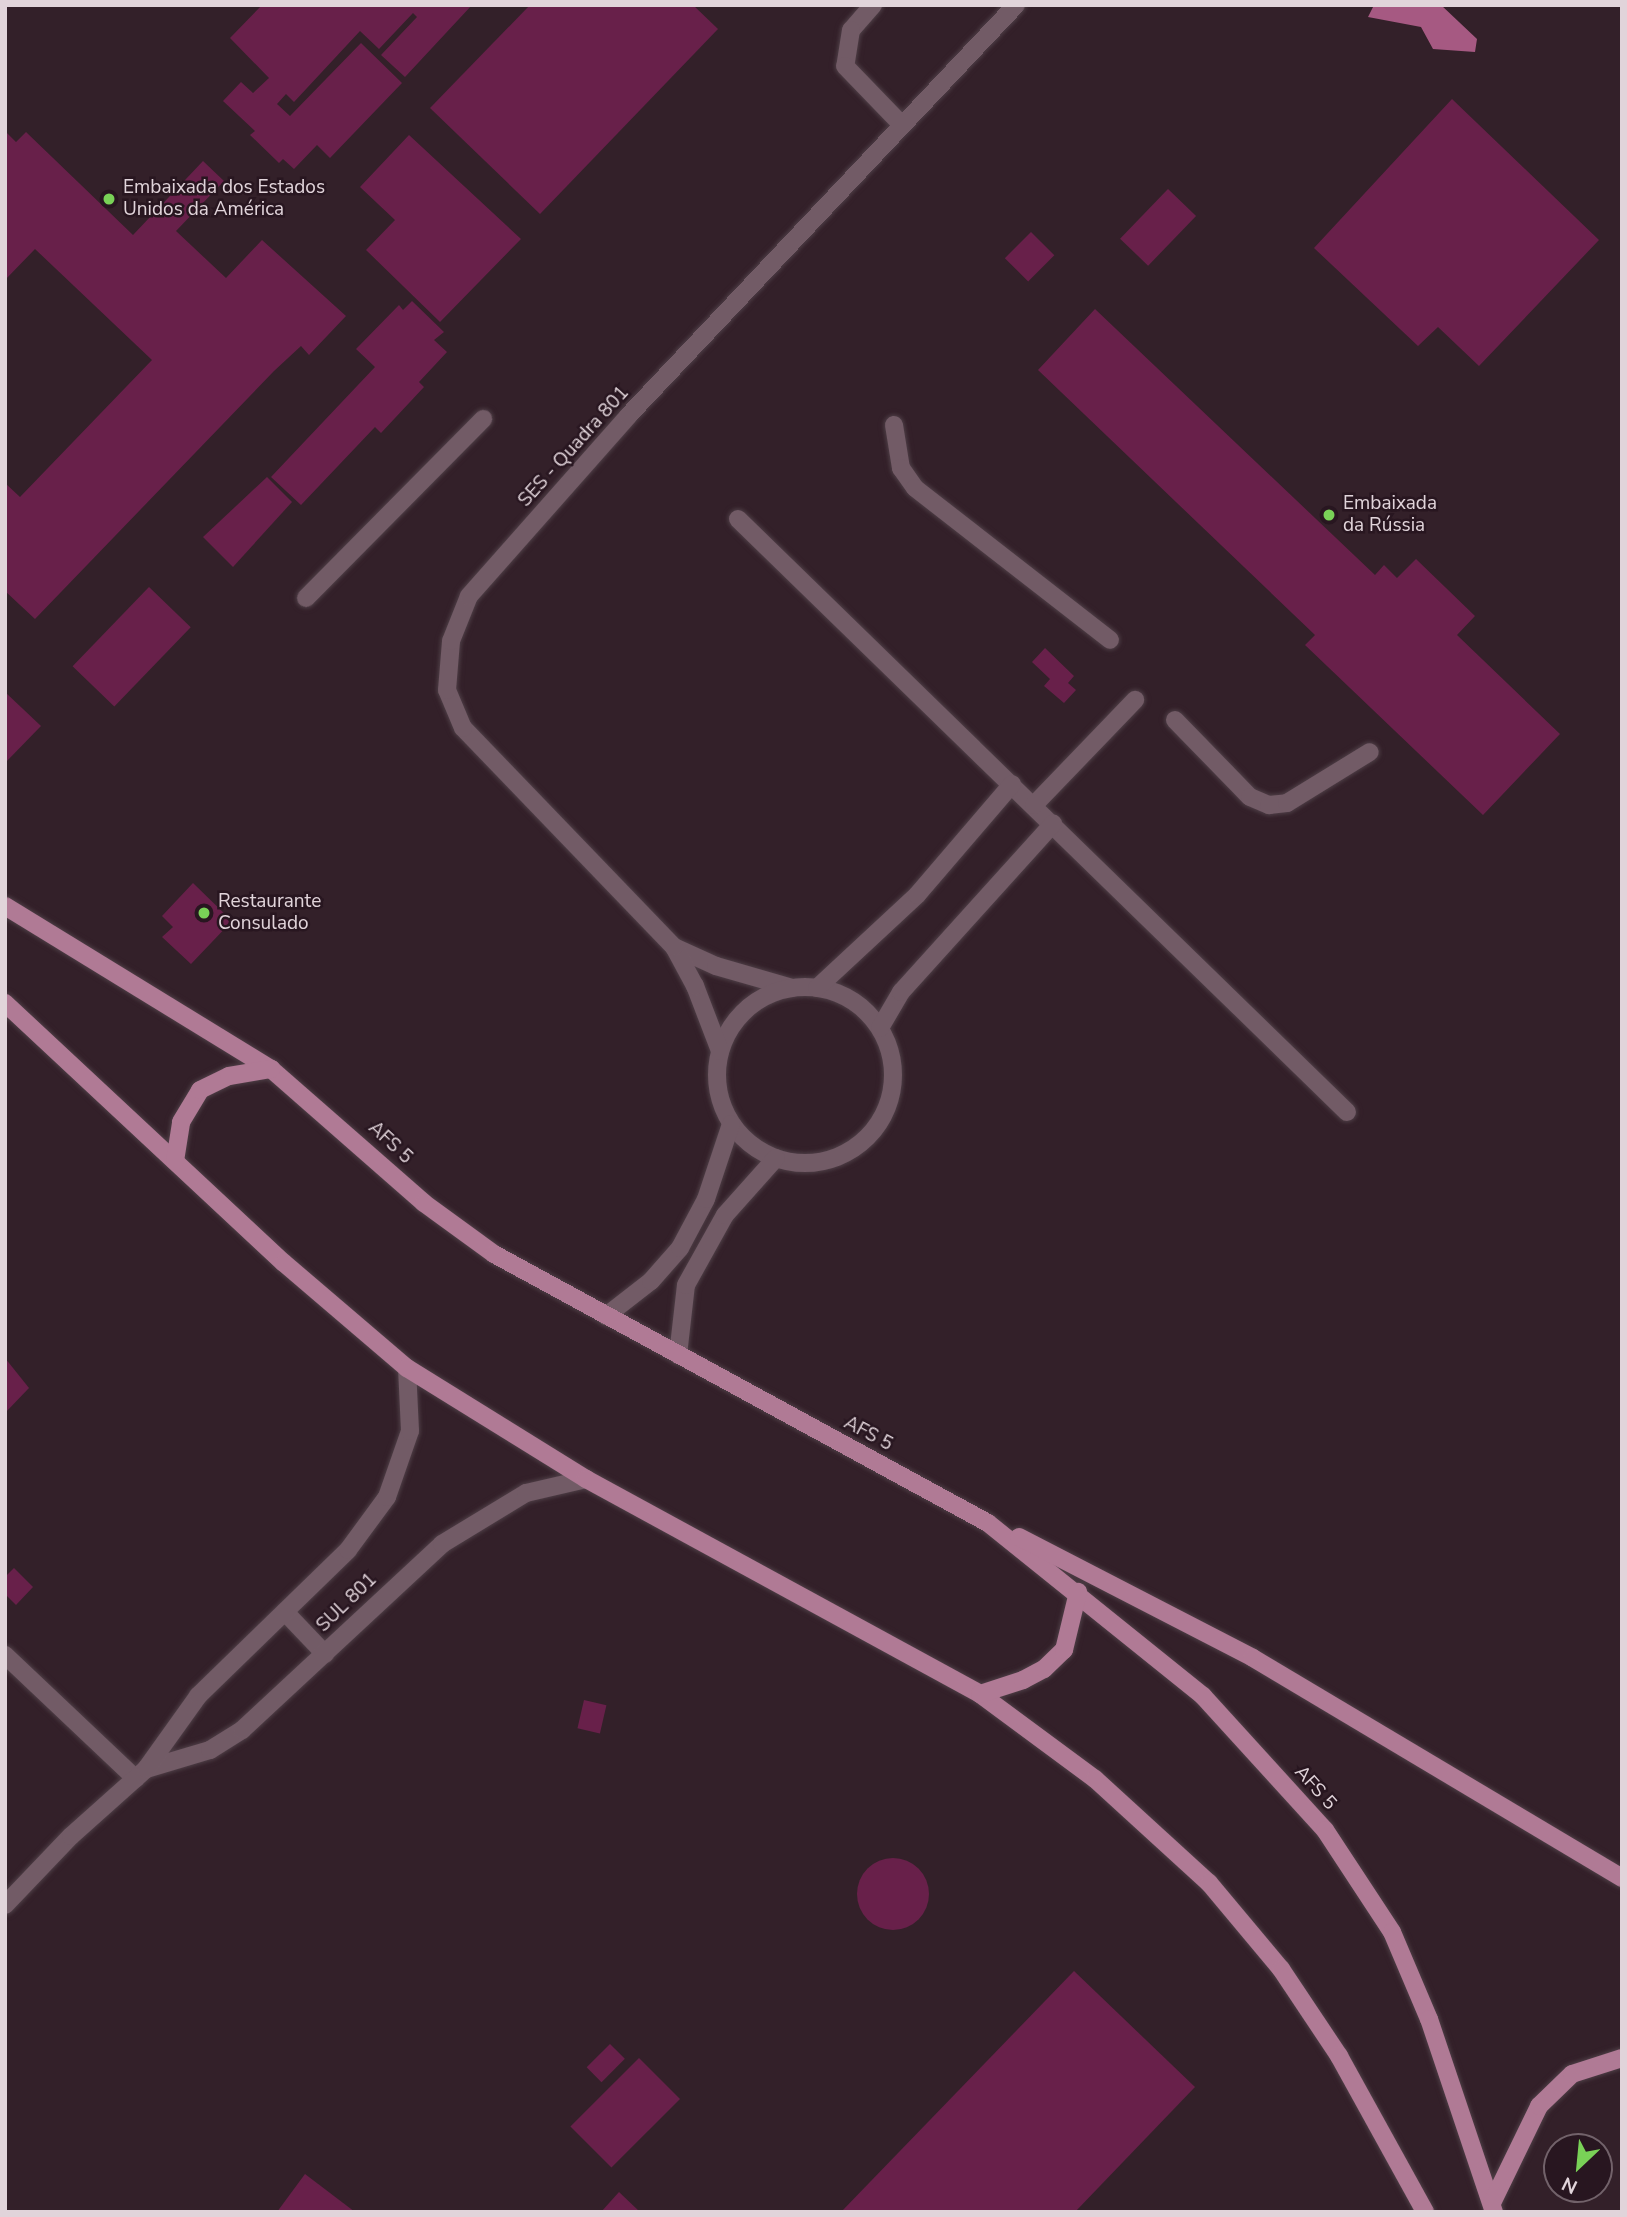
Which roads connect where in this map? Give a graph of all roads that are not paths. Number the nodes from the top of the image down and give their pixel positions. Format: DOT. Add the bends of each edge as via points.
graph roads {
  1 [pos="873,5"];
  2 [pos="1016,5"];
  3 [pos="902,125"];
  4 [pos="483,419"];
  5 [pos="894,425"];
  6 [pos="738,519"];
  7 [pos="306,598"];
  8 [pos="1111,640"];
  9 [pos="1135,700"];
  10 [pos="1174,720"];
  11 [pos="1370,752"];
  12 [pos="1012,784"];
  13 [pos="1034,805"];
  14 [pos="1053,824"];
  15 [pos="5,906"];
  16 [pos="674,947"];
  17 [pos="792,988"];
  18 [pos="817,988"];
  19 [pos="5,1003"];
  20 [pos="880,1028"];
  21 [pos="720,1051"];
  22 [pos="271,1069"];
  23 [pos="1348,1112"];
  24 [pos="731,1124"];
  25 [pos="776,1158"];
  26 [pos="175,1161"];
  27 [pos="688,1235"];
  28 [pos="709,1241"];
  29 [pos="606,1316"];
  30 [pos="678,1355"];
  31 [pos="407,1367"];
  32 [pos="586,1479"];
  33 [pos="988,1523"];
  34 [pos="1078,1592"];
  35 [pos="285,1612"];
  36 [pos="325,1654"];
  37 [pos="5,1655"];
  38 [pos="981,1694"];
  39 [pos="141,1774"];
  40 [pos="1622,1878"];
  41 [pos="5,1905"];
  42 [pos="1622,2058"];
  43 [pos="1493,2207"];
  44 [pos="1425,2212"];
  1 -- 3 [label="street" via="845,43 845,66"];
  2 -- 3 [label="street, SES - Quadra 801"];
  3 -- 16 [label="street, SES - Quadra 801" via="628,415 478,586 451,641 447,690 463,728"];
  4 -- 7 [label="street"];
  5 -- 8 [label="street" via="901,468 915,488"];
  6 -- 12 [label="street"];
  9 -- 13 [label="street"];
  10 -- 11 [label="street" via="1250,797 1269,806 1287,803"];
  12 -- 13 [label="street"];
  12 -- 18 [label="street" via="917,895"];
  13 -- 14 [label="street"];
  14 -- 20 [label="street" via="901,992"];
  14 -- 23 [label="street"];
  15 -- 22 [label="main road, AFS 5" via="45,935 200,1022"];
  16 -- 17 [label="street, SES - Quadra 801" via="716,966"];
  16 -- 21 [label="street, SES - Quadra 801"];
  17 -- 18 [label="street"];
  17 -- 21 [label="street" via="764,996 741,1013"];
  18 -- 20 [label="street" via="842,995"];
  19 -- 26 [label="main road"];
  20 -- 25 [label="street" via="891,1051 894,1080 888,1109 873,1134 849,1153 821,1163 792,1164"];
  21 -- 24 [label="street" via="716,1090"];
  22 -- 26 [label="main road" via="229,1076 200,1090 181,1122"];
  22 -- 29 [label="main road, AFS 5" via="464,1232 494,1254"];
  24 -- 25 [label="street" via="742,1138"];
  24 -- 27 [label="street" via="719,1167"];
  25 -- 28 [label="street" via="725,1215"];
  26 -- 31 [label="main road" via="284,1263"];
  27 -- 28 [label="street"];
  27 -- 29 [label="street" via="651,1281"];
  28 -- 30 [label="street" via="686,1285"];
  29 -- 30 [label="main road, AFS 5"];
  30 -- 33 [label="main road, AFS 5"];
  31 -- 32 [label="main road"];
  31 -- 35 [label="street, SUL 801" via="410,1431 387,1497 348,1550"];
  32 -- 36 [label="street, SUL 801" via="526,1493 442,1544"];
  32 -- 38 [label="main road"];
  33 -- 34 [label="main road, AFS 5"];
  33 -- 40 [label="main road" via="1098,1574 1253,1658"];
  34 -- 38 [label="main road" via="1064,1650 1044,1669"];
  34 -- 43 [label="main road, AFS 5" via="1203,1696 1325,1830 1392,1932 1429,2019"];
  35 -- 36 [label="street"];
  35 -- 39 [label="street, SUL 801" via="198,1696"];
  36 -- 39 [label="street, SUL 801" via="242,1730 210,1750"];
  37 -- 39 [label="street"];
  38 -- 44 [label="main road" via="1095,1779 1209,1883 1282,1969 1339,2056"];
  39 -- 41 [label="street, SUL 801" via="71,1836"];
  42 -- 43 [label="main road" via="1572,2074 1539,2106"];
}
